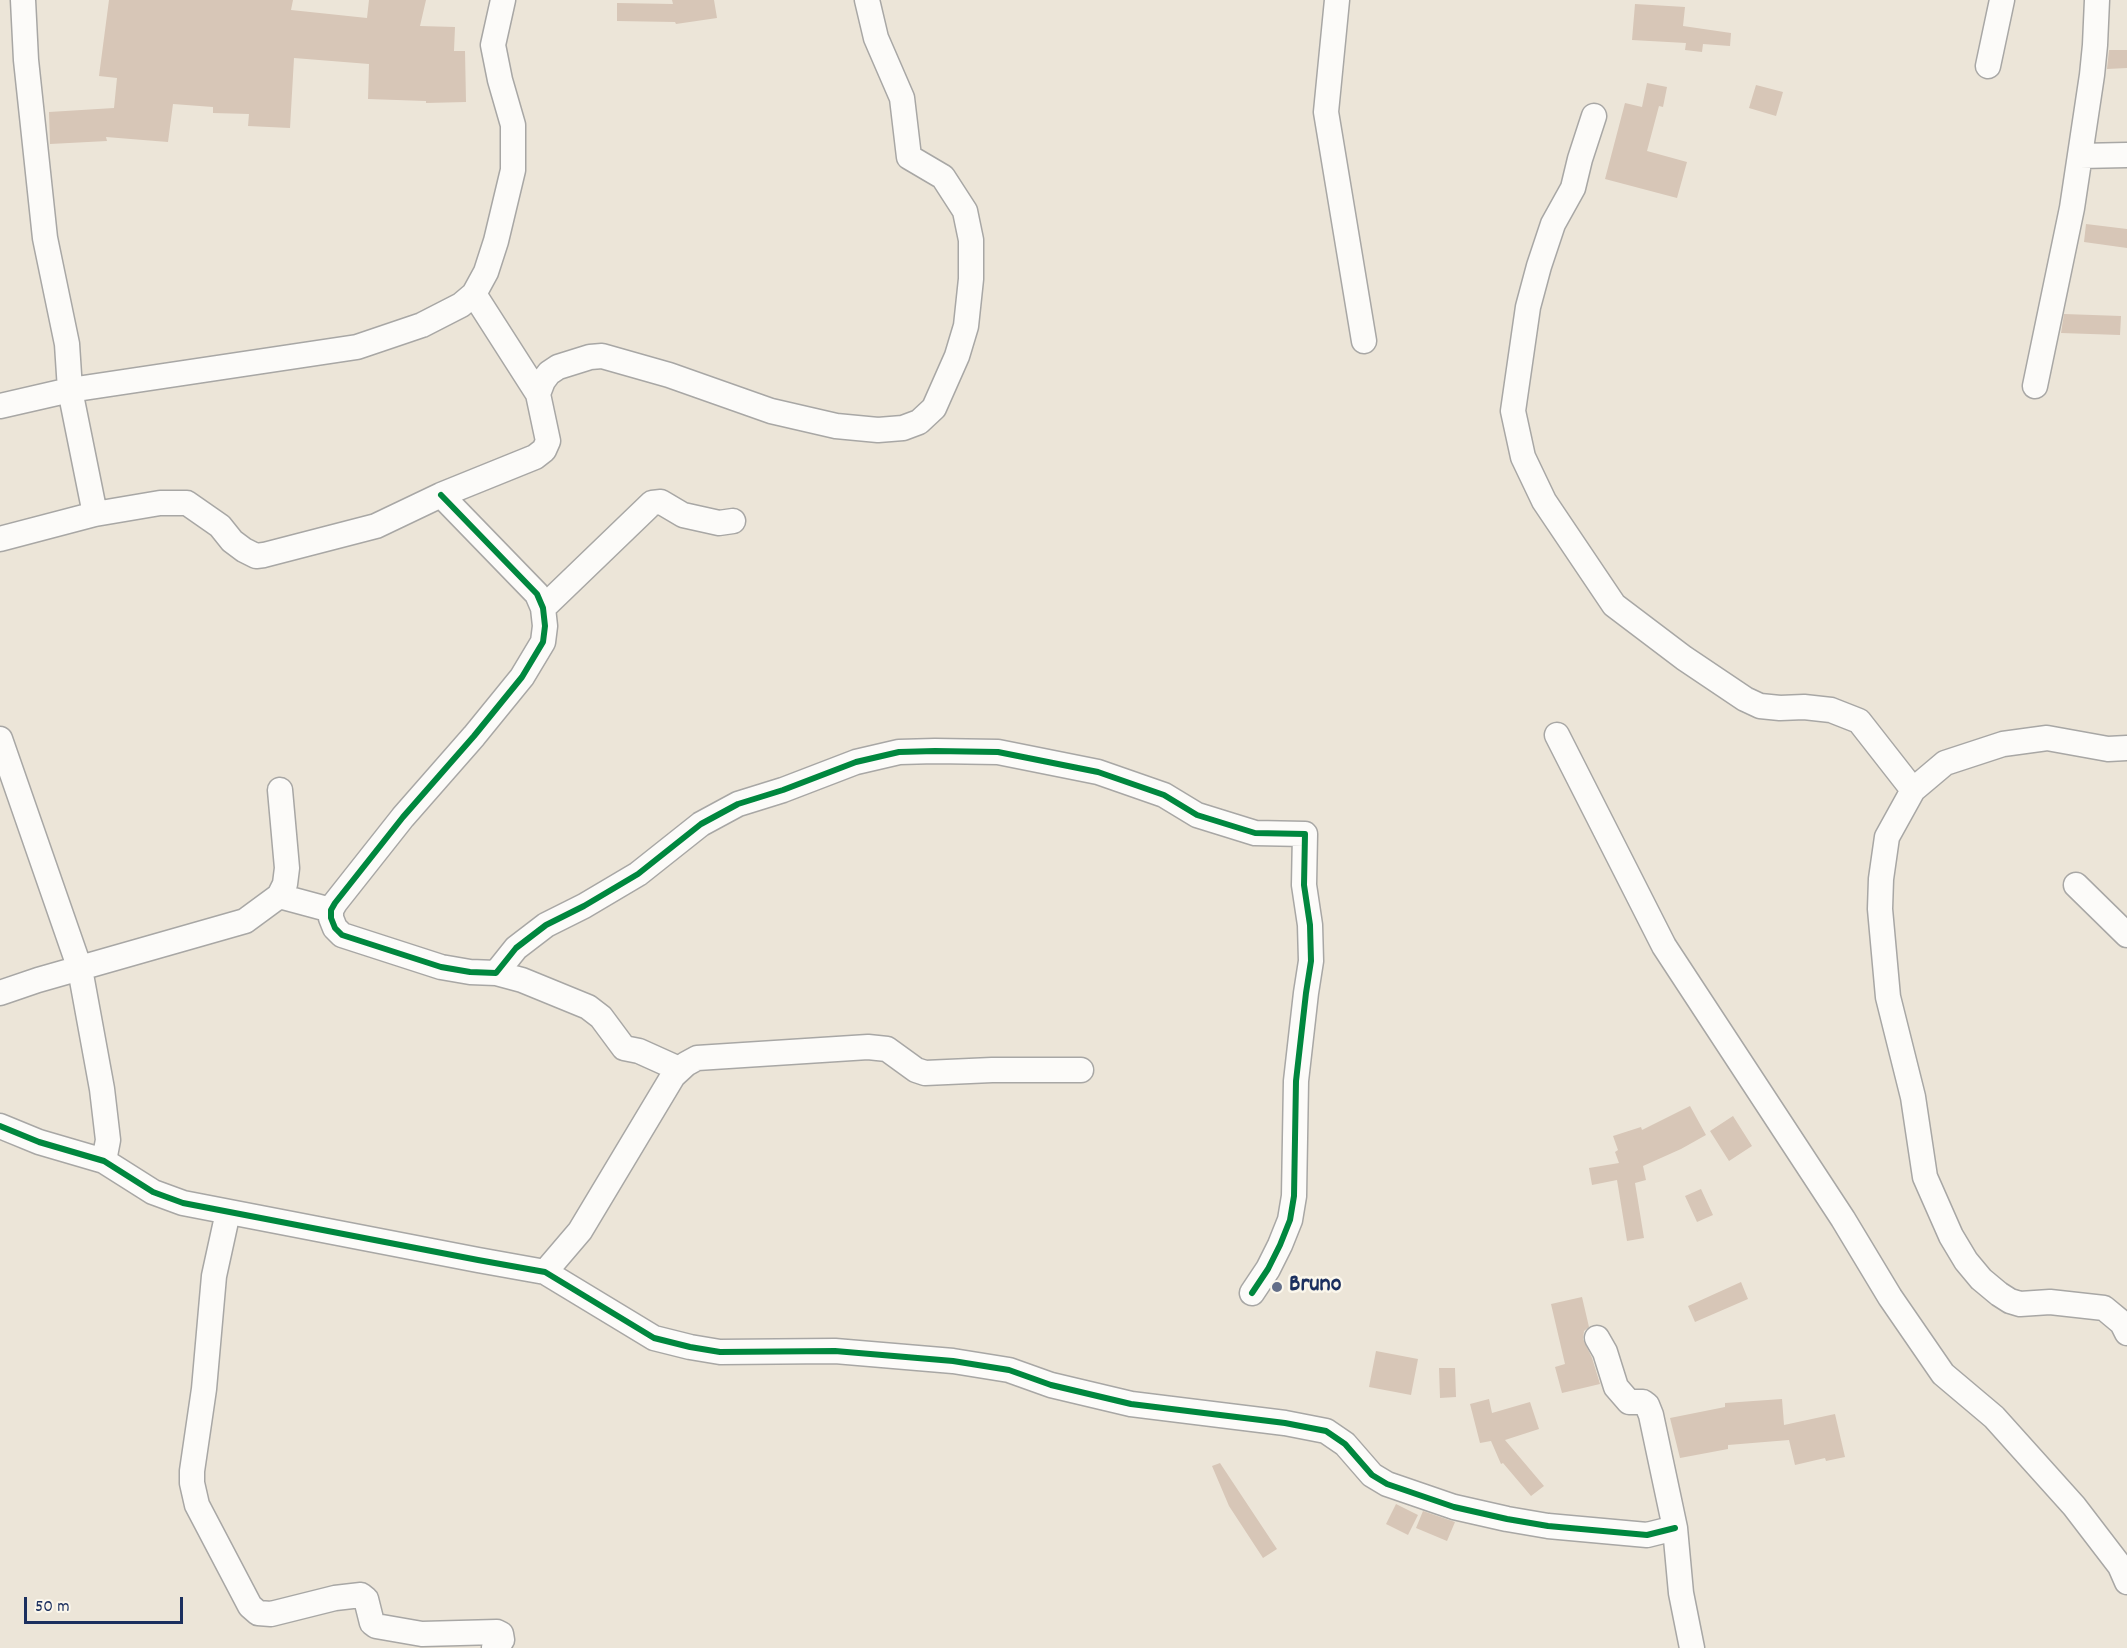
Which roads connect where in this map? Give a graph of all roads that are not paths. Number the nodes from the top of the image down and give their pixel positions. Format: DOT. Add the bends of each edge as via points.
graph roads {
  1 [pos="23,0"];
  2 [pos="503,0"];
  3 [pos="867,0"];
  4 [pos="1337,0"];
  5 [pos="2002,0"];
  6 [pos="2097,0"];
  7 [pos="1988,66"];
  8 [pos="1594,116"];
  9 [pos="2127,154"];
  10 [pos="2080,156"];
  11 [pos="474,294"];
  12 [pos="1364,341"];
  13 [pos="2035,386"];
  14 [pos="70,390"];
  15 [pos="538,394"];
  16 [pos="0,406"];
  17 [pos="441,495"];
  18 [pos="95,514"];
  19 [pos="733,520"];
  20 [pos="0,538"];
  21 [pos="543,608"];
  22 [pos="1557,735"];
  23 [pos="0,739"];
  24 [pos="2127,748"];
  25 [pos="280,790"];
  26 [pos="1913,790"];
  27 [pos="2076,885"];
  28 [pos="279,896"];
  29 [pos="331,910"];
  30 [pos="2127,935"];
  31 [pos="80,969"];
  32 [pos="496,973"];
  33 [pos="0,993"];
  34 [pos="680,1069"];
  35 [pos="1081,1071"];
  36 [pos="0,1126"];
  37 [pos="104,1161"];
  38 [pos="228,1212"];
  39 [pos="545,1272"];
  40 [pos="1252,1293"];
  41 [pos="2127,1333"];
  42 [pos="1597,1338"];
  43 [pos="1675,1528"];
  44 [pos="2127,1582"];
  45 [pos="494,1648"];
  46 [pos="1692,1648"];
  1 -- 14 [label="street" via="45,238 67,344"];
  2 -- 11 [label="street" via="493,45 513,125 513,170 496,241"];
  3 -- 15 [label="street" via="876,38 902,98 909,157 943,177 965,211 971,240 966,326 934,408 920,422 903,428 836,426 771,411 602,356 549,373"];
  4 -- 12 [label="street" via="1326,112"];
  5 -- 7 [label="street"];
  6 -- 10 [label="street"];
  8 -- 26 [label="street" via="1573,188 1553,224 1527,307 1513,411 1523,457 1544,501 1614,605 1753,703 1832,710 1859,721"];
  9 -- 10 [label="street"];
  10 -- 13 [label="street"];
  11 -- 14 [label="street" via="422,325 357,347"];
  11 -- 15 [label="street"];
  14 -- 16 [label="street"];
  14 -- 18 [label="street"];
  15 -- 17 [label="street" via="548,441 544,450"];
  17 -- 18 [label="street" via="376,526 256,556 238,546 220,526 187,503 160,503"];
  17 -- 21 [label="street" via="537,594"];
  18 -- 20 [label="street"];
  19 -- 21 [label="street" via="719,523 683,515 660,502 652,503"];
  21 -- 29 [label="street" via="543,642 522,677 403,817"];
  22 -- 44 [label="street" via="1664,946 1843,1218 1890,1297 1943,1374 1994,1417 2074,1506 2121,1566"];
  23 -- 31 [label="street"];
  24 -- 26 [label="street" via="2108,749 2047,738 2003,744 1946,763"];
  25 -- 28 [label="street" via="287,868"];
  26 -- 41 [label="street" via="1887,837 1880,909 1888,997 1913,1097 1924,1177 1966,1261 1999,1294 2020,1304 2050,1302 2104,1308 2122,1323"];
  27 -- 30 [label="street"];
  28 -- 29 [label="street"];
  28 -- 31 [label="street" via="245,921"];
  29 -- 32 [label="street" via="332,923 342,935 441,967"];
  31 -- 33 [label="street"];
  31 -- 37 [label="street" via="103,1099 108,1140"];
  32 -- 34 [label="street" via="588,1007 601,1017 624,1048"];
  32 -- 40 [label="street" via="516,948 546,925 638,874 700,824 738,804 856,762 899,753 998,752 1098,772 1164,795 1197,815 1255,833 1305,834 1304,885 1311,961 1296,1081 1294,1196 1280,1245"];
  34 -- 35 [label="street" via="697,1058 868,1047 887,1049 925,1073"];
  34 -- 39 [label="street" via="580,1231"];
  36 -- 37 [label="street"];
  37 -- 38 [label="street" via="153,1192"];
  38 -- 39 [label="street"];
  38 -- 45 [label="street" via="214,1276 192,1484 197,1505 250,1606 258,1613 271,1614 361,1595 376,1626 422,1634 497,1632 502,1641"];
  39 -- 43 [label="street" via="654,1338 690,1347 720,1352 835,1351 1009,1370 1051,1385 1131,1404 1326,1431 1345,1444 1372,1475 1387,1484 1454,1507 1548,1526 1647,1535"];
  42 -- 43 [label="street" via="1616,1387 1629,1402 1647,1405"];
  43 -- 46 [label="street" via="1681,1593"];
}
